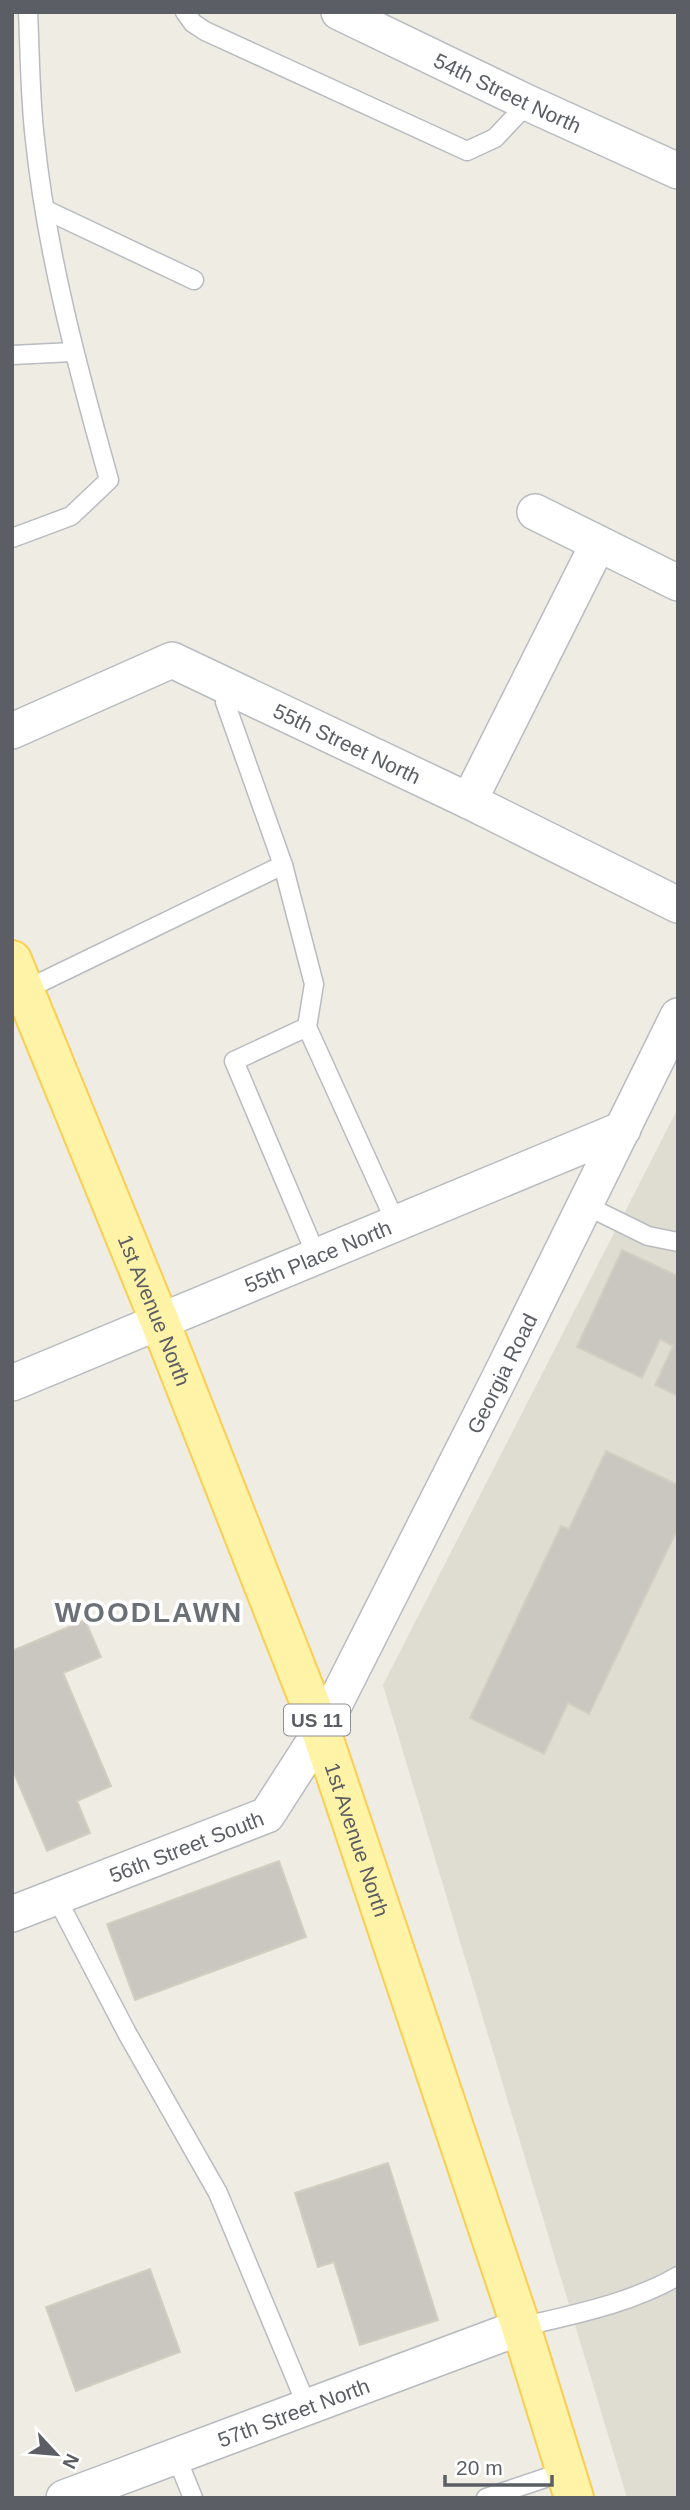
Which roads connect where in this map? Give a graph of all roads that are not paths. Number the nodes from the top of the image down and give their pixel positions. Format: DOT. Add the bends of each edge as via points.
graph roads {
  1 [pos="28,12"];
  2 [pos="185,12"];
  3 [pos="339,12"];
  4 [pos="527,103"];
  5 [pos="678,171"];
  6 [pos="46,210"];
  7 [pos="194,280"];
  8 [pos="73,352"];
  9 [pos="12,355"];
  10 [pos="534,512"];
  11 [pos="12,538"];
  12 [pos="598,544"];
  13 [pos="678,583"];
  14 [pos="229,687"];
  15 [pos="12,731"];
  16 [pos="469,801"];
  17 [pos="283,865"];
  18 [pos="678,905"];
  19 [pos="18,975"];
  20 [pos="678,1016"];
  21 [pos="307,1027"];
  22 [pos="622,1129"];
  23 [pos="585,1205"];
  24 [pos="396,1223"];
  25 [pos="676,1236"];
  26 [pos="317,1256"];
  27 [pos="160,1322"];
  28 [pos="12,1383"];
  29 [pos="321,1731"];
  30 [pos="57,1897"];
  31 [pos="12,1914"];
  32 [pos="678,2276"];
  33 [pos="521,2327"];
  34 [pos="307,2406"];
  35 [pos="176,2456"];
  36 [pos="570,2484"];
  37 [pos="64,2498"];
  38 [pos="193,2498"];
  39 [pos="486,2498"];
  1 -- 6 [label="lane" via="35,140"];
  2 -- 4 [label="lane" via="205,31 467,151 495,138"];
  3 -- 4 [label="street, 54th Street North"];
  4 -- 5 [label="street, 54th Street North"];
  6 -- 7 [label="lane"];
  6 -- 8 [label="lane"];
  8 -- 9 [label="lane"];
  8 -- 11 [label="lane" via="108,480 71,516"];
  10 -- 12 [label="street"];
  12 -- 13 [label="street"];
  12 -- 16 [label="street"];
  14 -- 15 [label="street, 55th Street North" via="172,660"];
  14 -- 16 [label="street, 55th Street North"];
  14 -- 17 [label="lane" via="225,702"];
  16 -- 18 [label="street, 55th Street North"];
  17 -- 19 [label="lane"];
  17 -- 21 [label="lane" via="313,984"];
  19 -- 27 [label="main road, 1st Avenue North / US 11"];
  20 -- 22 [label="street, Georgia Road"];
  21 -- 24 [label="lane"];
  21 -- 26 [label="lane" via="234,1061"];
  22 -- 23 [label="street, Georgia Road"];
  22 -- 24 [label="street, 55th Place North"];
  23 -- 25 [label="lane" via="648,1236"];
  23 -- 29 [label="street, Georgia Road"];
  24 -- 26 [label="street, 55th Place North"];
  26 -- 27 [label="street, 55th Place North"];
  27 -- 28 [label="street, 55th Place North"];
  27 -- 29 [label="main road, 1st Avenue North / US 11"];
  29 -- 30 [label="street, 56th Street South" via="267,1815"];
  29 -- 33 [label="main road, 1st Avenue North / US 11"];
  30 -- 31 [label="street, 56th Street South"];
  30 -- 34 [label="lane" via="218,2193"];
  32 -- 33 [label="lane" via="651,2292 601,2309"];
  33 -- 34 [label="street, 57th Street North"];
  33 -- 36 [label="main road, 1st Avenue North / US 11"];
  34 -- 35 [label="street, 57th Street North"];
  35 -- 37 [label="street, 57th Street North"];
  35 -- 38 [label="lane"];
  36 -- 39 [label="lane"];
}
